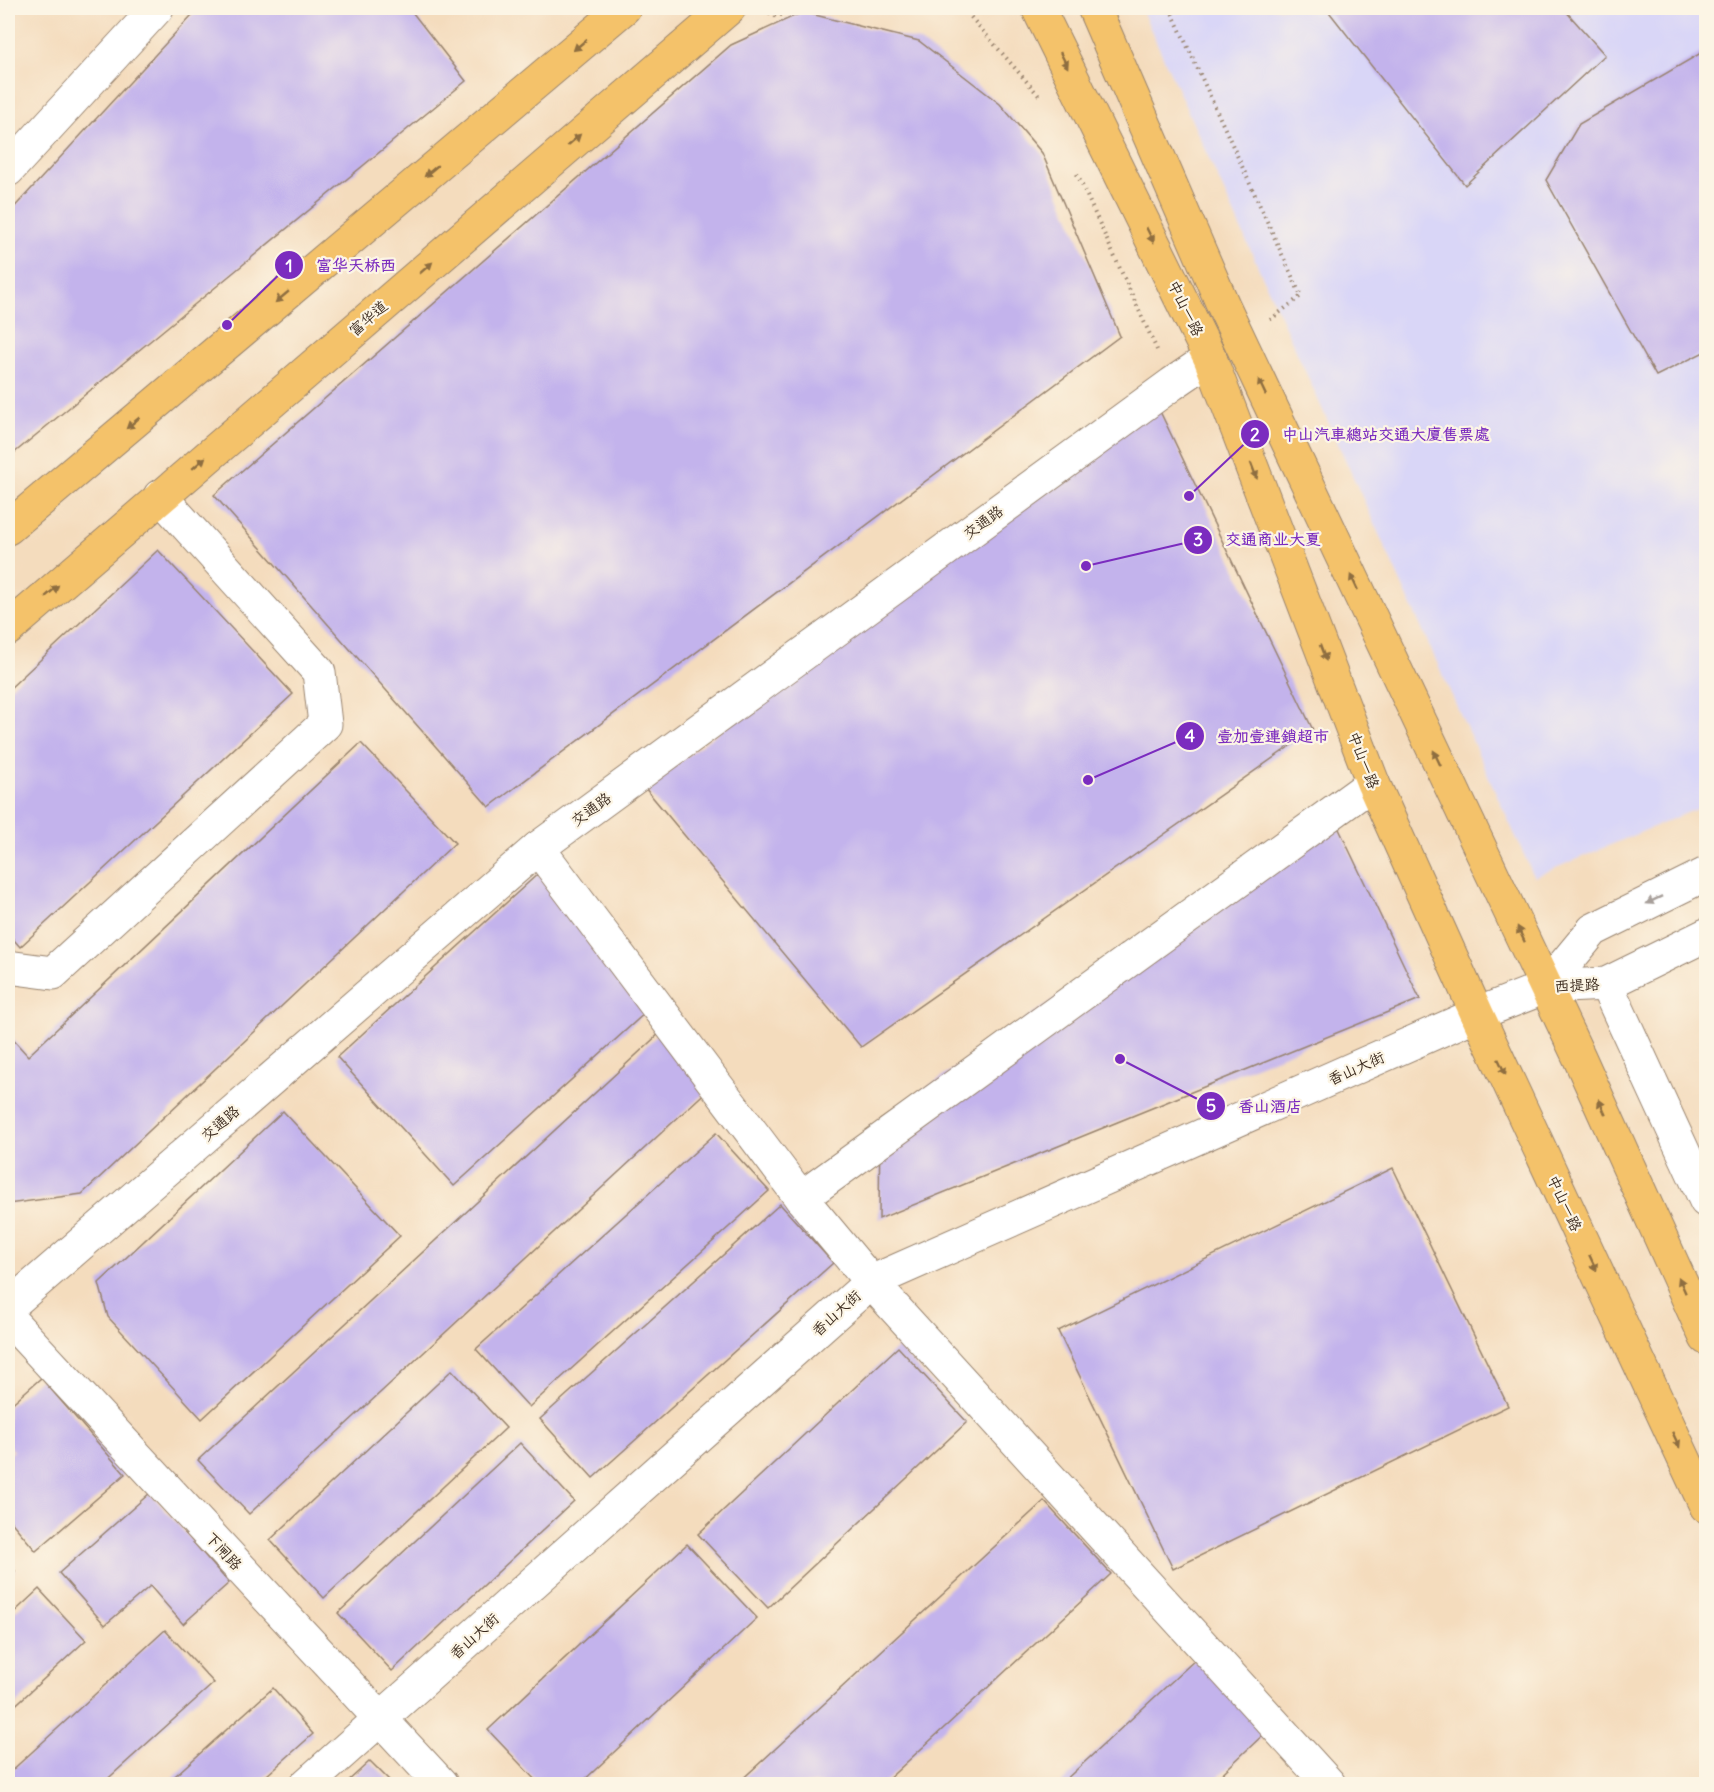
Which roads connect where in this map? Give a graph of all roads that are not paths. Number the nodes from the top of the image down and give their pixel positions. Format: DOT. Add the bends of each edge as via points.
graph roads {
  1 [pos="157,8"];
  2 [pos="624,8"];
  3 [pos="729,8"];
  4 [pos="1038,8"];
  5 [pos="1094,8"];
  6 [pos="8,170"];
  7 [pos="1210,358"];
  8 [pos="160,496"];
  9 [pos="8,528"];
  10 [pos="8,629"];
  11 [pos="1373,783"];
  12 [pos="538,848"];
  13 [pos="1707,874"];
  14 [pos="1707,935"];
  15 [pos="8,967"];
  16 [pos="1606,984"];
  17 [pos="1546,987"];
  18 [pos="1477,1014"];
  19 [pos="801,1198"];
  20 [pos="1707,1201"];
  21 [pos="871,1282"];
  22 [pos="8,1307"];
  23 [pos="8,1318"];
  24 [pos="1707,1338"];
  25 [pos="1707,1506"];
  26 [pos="381,1719"];
  27 [pos="308,1785"];
  28 [pos="441,1785"];
  29 [pos="1329,1785"];
  1 -- 6 [label="street"];
  2 -- 9 [label="main road, one-way"];
  8 -- 3 [label="main road, 富华道, one-way"];
  4 -- 7 [label="main road, 中山一路, one-way"];
  17 -- 5 [label="main road, one-way" via="1240,342"];
  7 -- 11 [label="main road, 中山一路, one-way"];
  7 -- 12 [label="street, 交通路"];
  10 -- 8 [label="main road, 富华道, one-way"];
  8 -- 15 [label="street" via="319,672 325,724 53,973"];
  11 -- 18 [label="main road, 中山一路"];
  11 -- 19 [label="street"];
  12 -- 19 [label="street"];
  12 -- 22 [label="street, 交通路"];
  13 -- 17 [label="street, one-way" via="1593,930"];
  14 -- 16 [label="street, 西提路"];
  16 -- 17 [label="street, 西提路"];
  16 -- 20 [label="street"];
  17 -- 18 [label="street, 西提路"];
  24 -- 17 [label="main road, one-way"];
  18 -- 21 [label="street, 香山大街"];
  18 -- 25 [label="main road, 中山一路, one-way"];
  19 -- 21 [label="street"];
  21 -- 26 [label="street, 香山大街"];
  21 -- 29 [label="street"];
  23 -- 26 [label="street, 下闸路"];
  26 -- 27 [label="street, 香山大街"];
  26 -- 28 [label="street, 下闸路"];
}
